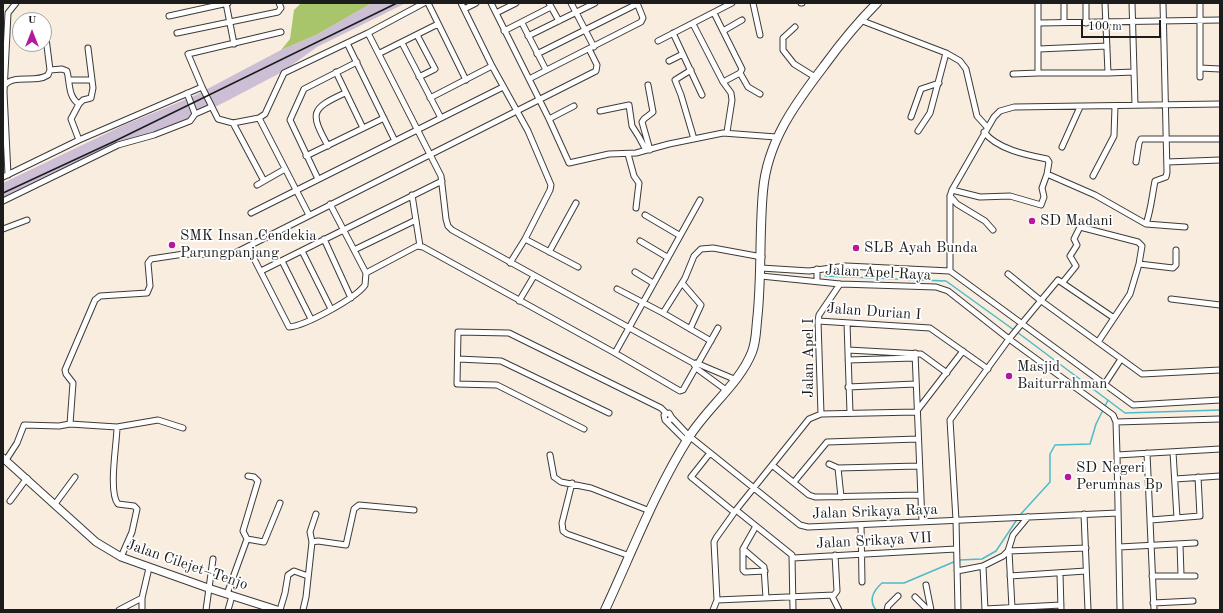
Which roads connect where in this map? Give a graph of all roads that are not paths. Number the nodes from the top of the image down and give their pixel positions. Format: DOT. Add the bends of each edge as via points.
graph roads {
  1 [pos="16,3"];
  2 [pos="226,3"];
  3 [pos="279,3"];
  4 [pos="424,3"];
  5 [pos="428,3"];
  6 [pos="461,3"];
  7 [pos="476,3"];
  8 [pos="491,3"];
  9 [pos="516,3"];
  10 [pos="571,3"];
  11 [pos="595,3"];
  12 [pos="637,3"];
  13 [pos="732,3"];
  14 [pos="753,3"];
  15 [pos="876,3"];
  16 [pos="1038,3"];
  17 [pos="1064,3"];
  18 [pos="1086,3"];
  19 [pos="1106,3"];
  20 [pos="1132,3"];
  21 [pos="1163,3"];
  22 [pos="1200,3"];
  23 [pos="550,5"];
  24 [pos="464,9"];
  25 [pos="577,12"];
  26 [pos="496,13"];
  27 [pos="714,13"];
  28 [pos="169,16"];
  29 [pos="742,20"];
  30 [pos="860,20"];
  31 [pos="1200,20"];
  32 [pos="1220,20"];
  33 [pos="559,21"];
  34 [pos="1132,21"];
  35 [pos="1163,21"];
  36 [pos="1064,22"];
  37 [pos="1086,22"];
  38 [pos="1106,22"];
  39 [pos="229,23"];
  40 [pos="522,23"];
  41 [pos="1039,23"];
  42 [pos="438,24"];
  43 [pos="693,24"];
  44 [pos="795,27"];
  45 [pos="584,30"];
  46 [pos="504,31"];
  47 [pos="723,31"];
  48 [pos="281,32"];
  49 [pos="177,33"];
  50 [pos="368,33"];
  51 [pos="673,33"];
  52 [pos="760,34"];
  53 [pos="417,35"];
  54 [pos="528,36"];
  55 [pos="658,41"];
  56 [pos="402,42"];
  57 [pos="347,43"];
  58 [pos="234,44"];
  59 [pos="1107,46"];
  60 [pos="88,48"];
  61 [pos="591,48"];
  62 [pos="1039,49"];
  63 [pos="48,52"];
  64 [pos="380,53"];
  65 [pos="946,53"];
  66 [pos="537,54"];
  67 [pos="682,54"];
  68 [pos="669,61"];
  69 [pos="356,62"];
  70 [pos="492,66"];
  71 [pos="1200,68"];
  72 [pos="1220,69"];
  73 [pos="50,70"];
  74 [pos="546,70"];
  75 [pos="691,70"];
  76 [pos="336,72"];
  77 [pos="740,72"];
  78 [pos="1134,72"];
  79 [pos="1038,73"];
  80 [pos="1108,73"];
  81 [pos="1013,74"];
  82 [pos="419,77"];
  83 [pos="815,77"];
  84 [pos="1200,77"];
  85 [pos="529,79"];
  86 [pos="69,80"];
  87 [pos="91,80"];
  88 [pos="466,80"];
  89 [pos="723,82"];
  90 [pos="939,83"];
  91 [pos="648,85"];
  92 [pos="4,86"];
  93 [pos="503,87"];
  94 [pos="201,88"];
  95 [pos="3,92"];
  96 [pos="187,93"];
  97 [pos="345,93"];
  98 [pos="760,94"];
  99 [pos="702,95"];
  100 [pos="430,98"];
  101 [pos="539,99"];
  102 [pos="79,104"];
  103 [pos="1220,104"];
  104 [pos="1135,105"];
  105 [pos="1165,105"];
  106 [pos="574,106"];
  107 [pos="1115,106"];
  108 [pos="1080,107"];
  109 [pos="209,108"];
  110 [pos="516,110"];
  111 [pos="600,111"];
  112 [pos="195,114"];
  113 [pos="911,117"];
  114 [pos="259,118"];
  115 [pos="384,118"];
  116 [pos="441,118"];
  117 [pos="549,119"];
  118 [pos="233,123"];
  119 [pos="987,127"];
  120 [pos="363,128"];
  121 [pos="417,130"];
  122 [pos="918,131"];
  123 [pos="728,132"];
  124 [pos="984,132"];
  125 [pos="776,138"];
  126 [pos="694,139"];
  127 [pos="1167,139"];
  128 [pos="79,140"];
  129 [pos="1220,140"];
  130 [pos="395,141"];
  131 [pos="328,146"];
  132 [pos="1062,147"];
  133 [pos="648,150"];
  134 [pos="430,154"];
  135 [pos="628,154"];
  136 [pos="306,156"];
  137 [pos="1220,160"];
  138 [pos="1136,162"];
  139 [pos="1167,162"];
  140 [pos="285,169"];
  141 [pos="1047,174"];
  142 [pos="5,176"];
  143 [pos="1093,176"];
  144 [pos="318,180"];
  145 [pos="264,181"];
  146 [pos="442,181"];
  147 [pos="257,185"];
  148 [pos="295,190"];
  149 [pos="952,190"];
  150 [pos="412,195"];
  151 [pos="950,196"];
  152 [pos="700,200"];
  153 [pos="3,202"];
  154 [pos="576,203"];
  155 [pos="330,204"];
  156 [pos="636,208"];
  157 [pos="251,213"];
  158 [pos="645,214"];
  159 [pos="309,215"];
  160 [pos="27,220"];
  161 [pos="416,220"];
  162 [pos="1146,224"];
  163 [pos="1185,227"];
  164 [pos="3,229"];
  165 [pos="343,230"];
  166 [pos="993,230"];
  167 [pos="679,235"];
  168 [pos="525,239"];
  169 [pos="324,240"];
  170 [pos="640,241"];
  171 [pos="420,246"];
  172 [pos="248,247"];
  173 [pos="302,250"];
  174 [pos="354,250"];
  175 [pos="1176,250"];
  176 [pos="549,252"];
  177 [pos="762,257"];
  178 [pos="667,258"];
  179 [pos="282,261"];
  180 [pos="510,263"];
  181 [pos="1139,264"];
  182 [pos="578,267"];
  183 [pos="817,270"];
  184 [pos="261,271"];
  185 [pos="950,271"];
  186 [pos="635,272"];
  187 [pos="761,272"];
  188 [pos="366,273"];
  189 [pos="1008,274"];
  190 [pos="534,276"];
  191 [pos="817,281"];
  192 [pos="1063,282"];
  193 [pos="653,283"];
  194 [pos="682,283"];
  195 [pos="840,284"];
  196 [pos="617,289"];
  197 [pos="352,298"];
  198 [pos="1171,298"];
  199 [pos="1040,300"];
  200 [pos="519,301"];
  201 [pos="642,303"];
  202 [pos="1220,305"];
  203 [pos="331,309"];
  204 [pos="663,312"];
  205 [pos="1114,318"];
  206 [pos="311,319"];
  207 [pos="818,321"];
  208 [pos="847,323"];
  209 [pos="1020,325"];
  210 [pos="628,328"];
  211 [pos="718,328"];
  212 [pos="690,329"];
  213 [pos="1008,339"];
  214 [pos="711,340"];
  215 [pos="1098,342"];
  216 [pos="848,350"];
  217 [pos="963,351"];
  218 [pos="615,353"];
  219 [pos="914,356"];
  220 [pos="458,359"];
  221 [pos="1121,359"];
  222 [pos="848,360"];
  223 [pos="696,364"];
  224 [pos="988,369"];
  225 [pos="1220,370"];
  226 [pos="947,372"];
  227 [pos="734,379"];
  228 [pos="915,384"];
  229 [pos="1104,385"];
  230 [pos="848,387"];
  231 [pos="726,390"];
  232 [pos="1220,400"];
  233 [pos="916,412"];
  234 [pos="609,413"];
  235 [pos="850,413"];
  236 [pos="821,414"];
  237 [pos="1220,419"];
  238 [pos="1116,422"];
  239 [pos="70,424"];
  240 [pos="117,427"];
  241 [pos="183,428"];
  242 [pos="584,429"];
  243 [pos="918,438"];
  244 [pos="688,439"];
  245 [pos="1220,449"];
  246 [pos="1173,452"];
  247 [pos="710,453"];
  248 [pos="1147,453"];
  249 [pos="550,455"];
  250 [pos="1118,455"];
  251 [pos="5,459"];
  252 [pos="829,464"];
  253 [pos="772,465"];
  254 [pos="919,466"];
  255 [pos="838,468"];
  256 [pos="248,476"];
  257 [pos="1220,476"];
  258 [pos="76,477"];
  259 [pos="1198,477"];
  260 [pos="27,478"];
  261 [pos="1175,479"];
  262 [pos="794,482"];
  263 [pos="572,483"];
  264 [pos="754,487"];
  265 [pos="921,495"];
  266 [pos="841,497"];
  267 [pos="10,501"];
  268 [pos="280,503"];
  269 [pos="55,504"];
  270 [pos="414,510"];
  271 [pos="650,511"];
  272 [pos="735,511"];
  273 [pos="1118,513"];
  274 [pos="316,514"];
  275 [pos="1084,514"];
  276 [pos="1026,517"];
  277 [pos="1177,518"];
  278 [pos="956,520"];
  279 [pos="1152,520"];
  280 [pos="922,522"];
  281 [pos="861,525"];
  282 [pos="756,526"];
  283 [pos="247,538"];
  284 [pos="312,542"];
  285 [pos="1195,543"];
  286 [pos="1180,544"];
  287 [pos="1152,546"];
  288 [pos="1119,547"];
  289 [pos="1086,548"];
  290 [pos="743,549"];
  291 [pos="956,551"];
  292 [pos="1008,551"];
  293 [pos="861,554"];
  294 [pos="835,555"];
  295 [pos="630,556"];
  296 [pos="121,557"];
  297 [pos="793,558"];
  298 [pos="213,559"];
  299 [pos="983,566"];
  300 [pos="149,568"];
  301 [pos="957,570"];
  302 [pos="765,571"];
  303 [pos="1086,571"];
  304 [pos="1060,573"];
  305 [pos="1181,575"];
  306 [pos="308,576"];
  307 [pos="1010,576"];
  308 [pos="1152,576"];
  309 [pos="1195,576"];
  310 [pos="862,582"];
  311 [pos="926,585"];
  312 [pos="208,588"];
  313 [pos="230,595"];
  314 [pos="793,596"];
  315 [pos="832,596"];
  316 [pos="898,596"];
  317 [pos="915,597"];
  318 [pos="142,598"];
  319 [pos="766,598"];
  320 [pos="717,600"];
  321 [pos="1193,601"];
  322 [pos="1153,603"];
  323 [pos="1061,607"];
  324 [pos="714,608"];
  325 [pos="1012,608"];
  326 [pos="119,610"];
  327 [pos="142,610"];
  328 [pos="206,610"];
  329 [pos="228,610"];
  330 [pos="277,610"];
  331 [pos="280,610"];
  332 [pos="303,610"];
  333 [pos="605,610"];
  334 [pos="793,610"];
  335 [pos="839,610"];
  336 [pos="887,610"];
  337 [pos="929,610"];
  338 [pos="958,610"];
  339 [pos="985,610"];
  340 [pos="1088,610"];
  341 [pos="1120,610"];
  342 [pos="1154,610"];
  1 -- 92 [label="street" via="8,13"];
  2 -- 28 [label="street"];
  2 -- 39 [label="street"];
  3 -- 39 [label="street" via="281,8 278,12"];
  4 -- 50 [label="street"];
  5 -- 42 [label="street"];
  6 -- 24 [label="street"];
  7 -- 24 [label="street"];
  8 -- 26 [label="street"];
  9 -- 26 [label="street"];
  10 -- 25 [label="street"];
  11 -- 25 [label="street"];
  12 -- 45 [label="street"];
  12 -- 61 [label="street" via="642,21"];
  13 -- 27 [label="street"];
  14 -- 52 [label="street"];
  15 -- 30 [label="main road"];
  16 -- 41 [label="street"];
  17 -- 36 [label="street"];
  18 -- 37 [label="street"];
  19 -- 38 [label="street"];
  20 -- 34 [label="street"];
  21 -- 35 [label="street"];
  22 -- 31 [label="street"];
  23 -- 33 [label="street"];
  23 -- 40 [label="street"];
  24 -- 70 [label="street"];
  25 -- 33 [label="street"];
  25 -- 45 [label="street"];
  26 -- 46 [label="street"];
  27 -- 43 [label="street"];
  27 -- 47 [label="street"];
  29 -- 47 [label="street"];
  30 -- 65 [label="street"];
  30 -- 83 [label="main road"];
  31 -- 32 [label="street"];
  31 -- 35 [label="street"];
  31 -- 71 [label="street"];
  33 -- 54 [label="street"];
  34 -- 35 [label="street"];
  34 -- 38 [label="street"];
  34 -- 78 [label="street"];
  35 -- 105 [label="street"];
  36 -- 37 [label="street"];
  36 -- 41 [label="street"];
  37 -- 38 [label="street"];
  38 -- 59 [label="street"];
  39 -- 49 [label="street"];
  39 -- 58 [label="street"];
  40 -- 46 [label="street"];
  40 -- 54 [label="street"];
  41 -- 62 [label="street"];
  42 -- 53 [label="street"];
  42 -- 88 [label="street"];
  43 -- 51 [label="street"];
  43 -- 89 [label="street"];
  44 -- 83 [label="street" via="783,38 783,50 794,64"];
  45 -- 61 [label="street"];
  45 -- 66 [label="street"];
  46 -- 85 [label="street"];
  47 -- 77 [label="street" via="742,69"];
  48 -- 58 [label="street"];
  50 -- 57 [label="street"];
  50 -- 64 [label="street"];
  51 -- 55 [label="street"];
  51 -- 67 [label="street"];
  53 -- 56 [label="street"];
  53 -- 82 [label="street" via="435,69"];
  54 -- 66 [label="street"];
  56 -- 64 [label="street"];
  56 -- 82 [label="street"];
  57 -- 69 [label="street"];
  57 -- 114 [label="street" via="284,73 265,114"];
  58 -- 94 [label="street" via="188,54"];
  59 -- 62 [label="street"];
  59 -- 80 [label="street"];
  60 -- 87 [label="street"];
  61 -- 74 [label="street"];
  61 -- 101 [label="street" via="597,65 596,72"];
  62 -- 79 [label="street"];
  63 -- 73 [label="street"];
  64 -- 121 [label="street"];
  65 -- 90 [label="street"];
  65 -- 119 [label="street" via="956,57 963,64 969,79 975,111 979,120"];
  66 -- 74 [label="street"];
  67 -- 68 [label="street"];
  67 -- 75 [label="street"];
  69 -- 76 [label="street"];
  69 -- 115 [label="street"];
  70 -- 88 [label="street"];
  70 -- 93 [label="street"];
  71 -- 72 [label="street"];
  71 -- 84 [label="street"];
  73 -- 86 [label="street" via="65,69"];
  73 -- 92 [label="street" via="48,75 42,78 13,80"];
  74 -- 85 [label="street"];
  75 -- 99 [label="street"];
  75 -- 126 [label="street" via="674,80"];
  76 -- 97 [label="street"];
  76 -- 136 [label="street" via="302,90 290,120"];
  77 -- 89 [label="street"];
  77 -- 98 [label="street" via="748,87"];
  78 -- 80 [label="street"];
  78 -- 104 [label="street"];
  79 -- 80 [label="street"];
  79 -- 81 [label="street"];
  82 -- 100 [label="street"];
  83 -- 125 [label="main road"];
  85 -- 101 [label="street"];
  86 -- 87 [label="street"];
  86 -- 102 [label="street" via="72,97"];
  87 -- 102 [label="street" via="92,98"];
  88 -- 100 [label="street"];
  89 -- 123 [label="street" via="732,97"];
  90 -- 113 [label="street" via="921,89"];
  90 -- 122 [label="street" via="930,113"];
  91 -- 133 [label="street" via="653,112 642,122"];
  92 -- 95 [label="street"];
  93 -- 110 [label="street"];
  93 -- 116 [label="street"];
  94 -- 96 [label="street"];
  94 -- 109 [label="street"];
  95 -- 142 [label="street"];
  96 -- 112 [label="street"];
  96 -- 128 [label="street"];
  97 -- 120 [label="street"];
  97 -- 131 [label="street" via="324,103 315,118"];
  100 -- 116 [label="street"];
  101 -- 110 [label="street"];
  101 -- 117 [label="street"];
  102 -- 128 [label="street" via="71,119"];
  103 -- 105 [label="street"];
  104 -- 105 [label="street"];
  104 -- 107 [label="street"];
  105 -- 127 [label="street"];
  106 -- 117 [label="street"];
  107 -- 108 [label="street"];
  107 -- 143 [label="street" via="1114,136"];
  108 -- 119 [label="street" via="1004,109 996,114"];
  108 -- 132 [label="street"];
  109 -- 112 [label="street"];
  109 -- 118 [label="street" via="218,119"];
  110 -- 134 [label="street"];
  110 -- 168 [label="street" via="551,185"];
  111 -- 133 [label="street" via="629,105 632,126"];
  112 -- 153 [label="street" via="190,121 158,134 118,145"];
  114 -- 118 [label="street"];
  114 -- 140 [label="street"];
  115 -- 120 [label="street"];
  115 -- 130 [label="street"];
  116 -- 121 [label="street"];
  117 -- 135 [label="street" via="569,163 609,154"];
  118 -- 145 [label="street"];
  119 -- 124 [label="street"];
  120 -- 131 [label="street"];
  121 -- 130 [label="street"];
  121 -- 134 [label="street"];
  123 -- 125 [label="street"];
  123 -- 126 [label="street"];
  124 -- 141 [label="street" via="991,140 1013,150 1047,159"];
  124 -- 149 [label="street"];
  125 -- 177 [label="main road" via="766,170 763,192"];
  126 -- 133 [label="street"];
  127 -- 129 [label="street"];
  127 -- 138 [label="street" via="1140,140"];
  127 -- 139 [label="street"];
  128 -- 142 [label="street"];
  130 -- 144 [label="street"];
  131 -- 136 [label="street"];
  133 -- 135 [label="street"];
  134 -- 146 [label="street"];
  134 -- 155 [label="street"];
  135 -- 156 [label="street" via="634,176 639,183"];
  136 -- 144 [label="street"];
  137 -- 139 [label="street"];
  139 -- 162 [label="street" via="1166,177 1155,181 1150,201 1151,210"];
  140 -- 145 [label="street"];
  140 -- 148 [label="street"];
  141 -- 149 [label="street" via="1042,188 1044,197 1041,205 1010,196 980,198"];
  141 -- 162 [label="street" via="1095,195"];
  144 -- 148 [label="street"];
  145 -- 147 [label="street"];
  146 -- 150 [label="street"];
  146 -- 180 [label="street" via="448,226 457,234"];
  148 -- 157 [label="street"];
  148 -- 159 [label="street"];
  149 -- 151 [label="street"];
  150 -- 161 [label="street"];
  150 -- 165 [label="street"];
  151 -- 166 [label="street" via="957,204 985,221"];
  151 -- 185 [label="street"];
  152 -- 167 [label="street"];
  154 -- 176 [label="street"];
  155 -- 159 [label="street"];
  155 -- 165 [label="street"];
  158 -- 167 [label="street"];
  159 -- 172 [label="street"];
  160 -- 164 [label="street"];
  161 -- 171 [label="street"];
  161 -- 174 [label="street"];
  162 -- 163 [label="street"];
  165 -- 169 [label="street"];
  165 -- 174 [label="street"];
  167 -- 178 [label="street"];
  168 -- 176 [label="street"];
  168 -- 180 [label="street"];
  169 -- 173 [label="street"];
  169 -- 197 [label="street"];
  170 -- 178 [label="street"];
  171 -- 188 [label="street"];
  171 -- 200 [label="street"];
  172 -- 184 [label="street"];
  172 -- 239 [label="street" via="226,256 184,254 152,259 148,263 150,286 147,293 98,297 65,370 73,383"];
  173 -- 179 [label="street"];
  173 -- 203 [label="street"];
  174 -- 188 [label="street"];
  175 -- 181 [label="street" via="1176,265 1173,268"];
  176 -- 182 [label="street"];
  177 -- 187 [label="main road"];
  177 -- 194 [label="street" via="706,247 697,251"];
  178 -- 193 [label="street"];
  179 -- 184 [label="street"];
  179 -- 206 [label="street"];
  180 -- 190 [label="street"];
  181 -- 192 [label="street" via="1142,246 1138,242 1080,227 1074,239 1077,245 1070,256 1077,265"];
  181 -- 205 [label="street" via="1130,294"];
  183 -- 185 [label="street" via="846,266"];
  183 -- 187 [label="street"];
  183 -- 191 [label="street"];
  184 -- 206 [label="street" via="287,326 292,327"];
  185 -- 209 [label="street"];
  186 -- 193 [label="street"];
  187 -- 191 [label="street, Jalan Apel Raya"];
  187 -- 227 [label="main road" via="754,346"];
  188 -- 197 [label="street" via="365,285"];
  189 -- 199 [label="street"];
  190 -- 200 [label="street"];
  190 -- 210 [label="street"];
  191 -- 195 [label="street, Jalan Apel Raya"];
  192 -- 199 [label="street" via="1056,281"];
  192 -- 205 [label="street"];
  193 -- 201 [label="street"];
  194 -- 204 [label="street"];
  194 -- 212 [label="street" via="701,305"];
  195 -- 207 [label="street, Jalan Apel I"];
  195 -- 213 [label="street, Jalan Apel Raya" via="942,289 948,291"];
  196 -- 201 [label="street"];
  197 -- 203 [label="street"];
  198 -- 202 [label="street"];
  199 -- 209 [label="street"];
  199 -- 215 [label="street"];
  200 -- 218 [label="street"];
  201 -- 204 [label="street"];
  201 -- 210 [label="street"];
  203 -- 206 [label="street"];
  204 -- 212 [label="street"];
  205 -- 215 [label="street"];
  207 -- 208 [label="street, Jalan Durian I"];
  207 -- 236 [label="street, Jalan Apel I"];
  208 -- 216 [label="street"];
  208 -- 217 [label="street, Jalan Durian I" via="930,328"];
  209 -- 213 [label="street"];
  209 -- 229 [label="street"];
  210 -- 218 [label="street"];
  210 -- 223 [label="street"];
  211 -- 214 [label="street"];
  212 -- 214 [label="street"];
  213 -- 224 [label="street"];
  213 -- 238 [label="street, Jalan Apel Raya" via="1101,406"];
  214 -- 223 [label="street"];
  215 -- 221 [label="street"];
  216 -- 219 [label="street"];
  216 -- 222 [label="street"];
  217 -- 224 [label="street, Jalan Durian I"];
  217 -- 226 [label="street"];
  218 -- 223 [label="street" via="680,391 683,390"];
  219 -- 222 [label="street"];
  219 -- 226 [label="street" via="924,355"];
  219 -- 228 [label="street"];
  220 -- 234 [label="street" via="501,361"];
  220 -- 242 [label="street" via="457,384 497,385"];
  220 -- 244 [label="street, Jalan Srikaya Raya" via="458,332 509,333 661,408 666,413 664,418 670,420"];
  221 -- 225 [label="street" via="1144,374"];
  221 -- 229 [label="street"];
  222 -- 230 [label="street"];
  223 -- 227 [label="street"];
  223 -- 231 [label="street"];
  224 -- 278 [label="street" via="950,420"];
  226 -- 233 [label="street"];
  227 -- 231 [label="main road"];
  228 -- 230 [label="street"];
  228 -- 233 [label="street"];
  229 -- 232 [label="street" via="1133,405"];
  230 -- 235 [label="street"];
  231 -- 244 [label="main road"];
  233 -- 235 [label="street"];
  233 -- 243 [label="street"];
  235 -- 236 [label="street"];
  236 -- 253 [label="street" via="809,419"];
  237 -- 238 [label="street"];
  238 -- 250 [label="street"];
  239 -- 240 [label="street"];
  239 -- 251 [label="street" via="24,425 18,443"];
  240 -- 241 [label="street" via="158,420"];
  240 -- 296 [label="street" via="115,499 118,504 134,506 136,509 132,532"];
  243 -- 254 [label="street"];
  243 -- 262 [label="street" via="827,442"];
  244 -- 247 [label="street, Jalan Srikaya Raya"];
  244 -- 271 [label="main road"];
  245 -- 246 [label="street"];
  246 -- 248 [label="street"];
  246 -- 261 [label="street"];
  247 -- 264 [label="street, Jalan Srikaya Raya"];
  247 -- 272 [label="street" via="691,477"];
  248 -- 250 [label="street"];
  248 -- 279 [label="street"];
  249 -- 263 [label="street" via="554,477 561,482"];
  250 -- 273 [label="street"];
  251 -- 260 [label="main road, Jalan Cilejet–Tenjo"];
  252 -- 255 [label="street"];
  253 -- 262 [label="street"];
  253 -- 264 [label="street"];
  254 -- 255 [label="street"];
  254 -- 265 [label="street"];
  255 -- 266 [label="street"];
  256 -- 283 [label="street" via="258,481 243,531"];
  257 -- 259 [label="street"];
  258 -- 269 [label="street"];
  259 -- 261 [label="street"];
  259 -- 277 [label="street" via="1200,516"];
  260 -- 267 [label="street"];
  260 -- 269 [label="main road, Jalan Cilejet–Tenjo"];
  261 -- 277 [label="street"];
  262 -- 266 [label="street" via="811,497"];
  263 -- 271 [label="street"];
  263 -- 295 [label="street" via="562,523 563,531"];
  264 -- 272 [label="street"];
  264 -- 281 [label="street, Jalan Srikaya Raya" via="804,526"];
  265 -- 266 [label="street"];
  265 -- 280 [label="street"];
  268 -- 283 [label="street" via="264,542"];
  269 -- 296 [label="main road, Jalan Cilejet–Tenjo" via="96,542"];
  270 -- 284 [label="street" via="359,505 354,509 346,545"];
  271 -- 295 [label="main road"];
  272 -- 282 [label="street"];
  272 -- 320 [label="street" via="714,542"];
  273 -- 275 [label="street"];
  273 -- 288 [label="street"];
  274 -- 284 [label="street" via="310,528"];
  275 -- 276 [label="street"];
  275 -- 289 [label="street"];
  276 -- 278 [label="street, Jalan Srikaya Raya"];
  276 -- 292 [label="street" via="1013,535"];
  277 -- 279 [label="street"];
  278 -- 280 [label="street, Jalan Srikaya Raya"];
  278 -- 291 [label="street"];
  279 -- 287 [label="street"];
  280 -- 281 [label="street, Jalan Srikaya Raya"];
  281 -- 293 [label="street"];
  282 -- 290 [label="street"];
  282 -- 297 [label="street"];
  283 -- 313 [label="street"];
  284 -- 306 [label="street"];
  285 -- 286 [label="street"];
  286 -- 287 [label="street"];
  286 -- 305 [label="street"];
  287 -- 288 [label="street"];
  287 -- 308 [label="street"];
  288 -- 341 [label="street"];
  289 -- 292 [label="street"];
  289 -- 303 [label="street"];
  290 -- 302 [label="street" via="762,565"];
  290 -- 302 [label="street" via="743,571"];
  291 -- 293 [label="street, Jalan Srikaya VII"];
  291 -- 301 [label="street"];
  292 -- 299 [label="street" via="1000,559"];
  292 -- 307 [label="street"];
  293 -- 294 [label="street, Jalan Srikaya VII"];
  293 -- 310 [label="street"];
  294 -- 297 [label="street, Jalan Srikaya VII"];
  294 -- 315 [label="street" via="837,593"];
  295 -- 333 [label="main road"];
  296 -- 300 [label="main road, Jalan Cilejet–Tenjo"];
  297 -- 314 [label="street"];
  298 -- 312 [label="street"];
  299 -- 301 [label="street"];
  299 -- 339 [label="street"];
  300 -- 312 [label="main road, Jalan Cilejet–Tenjo"];
  300 -- 318 [label="street"];
  301 -- 338 [label="street"];
  302 -- 319 [label="street"];
  303 -- 304 [label="street"];
  303 -- 340 [label="street"];
  304 -- 307 [label="street"];
  304 -- 323 [label="street"];
  305 -- 308 [label="street"];
  305 -- 309 [label="street"];
  306 -- 331 [label="street" via="294,571 288,574 286,593"];
  306 -- 332 [label="street"];
  307 -- 325 [label="street"];
  308 -- 322 [label="street"];
  311 -- 337 [label="street"];
  312 -- 313 [label="main road, Jalan Cilejet–Tenjo"];
  312 -- 328 [label="street"];
  313 -- 329 [label="street"];
  313 -- 330 [label="main road, Jalan Cilejet–Tenjo"];
  314 -- 315 [label="street"];
  314 -- 319 [label="street"];
  314 -- 334 [label="street"];
  315 -- 335 [label="street"];
  316 -- 336 [label="street"];
  317 -- 337 [label="street"];
  318 -- 326 [label="street"];
  318 -- 327 [label="street"];
  319 -- 320 [label="street"];
  320 -- 324 [label="street"];
  321 -- 322 [label="street"];
  322 -- 342 [label="street"];
  323 -- 325 [label="street"];
  325 -- 339 [label="street"];
}
